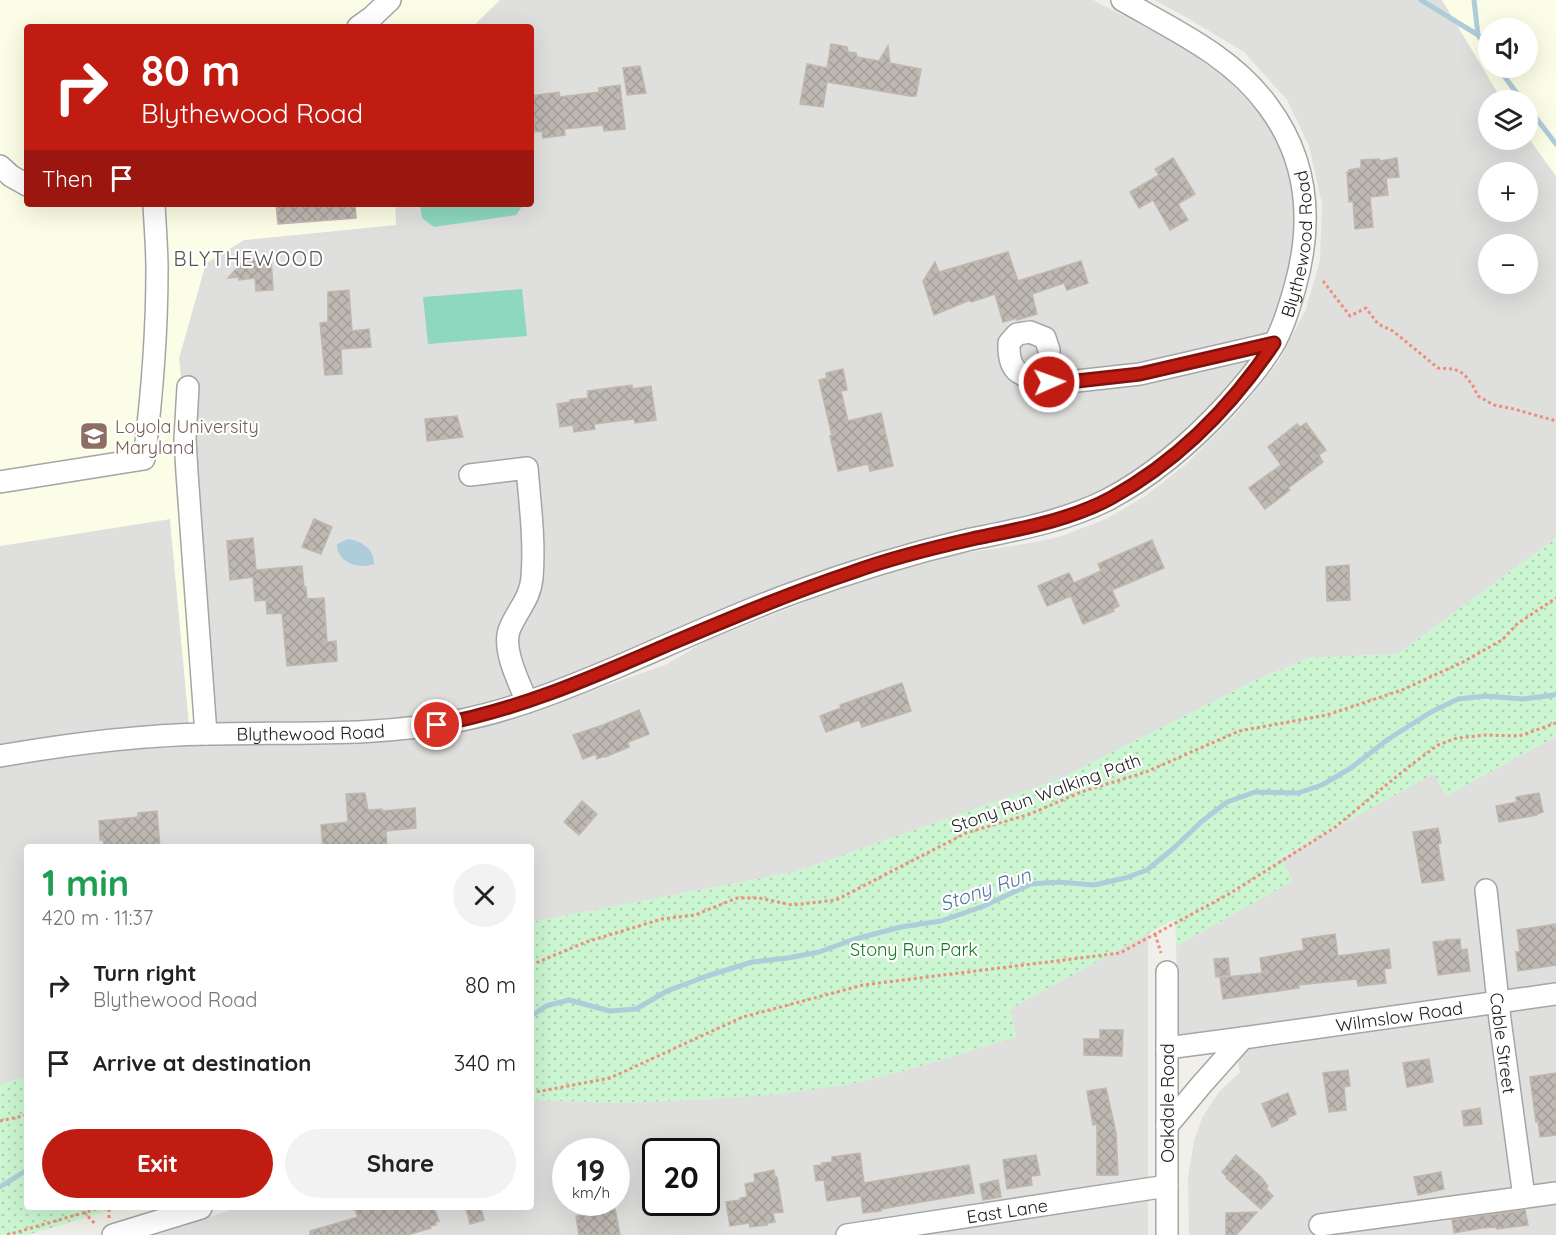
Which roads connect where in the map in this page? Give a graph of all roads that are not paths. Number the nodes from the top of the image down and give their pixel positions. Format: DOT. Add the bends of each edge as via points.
graph roads {
  1 [pos="390,0"];
  2 [pos="1122,0"];
  3 [pos="362,24"];
  4 [pos="0,165"];
  5 [pos="24,183"];
  6 [pos="154,207"];
  7 [pos="1274,343"];
  8 [pos="1049,382"];
  9 [pos="188,387"];
  10 [pos="470,475"];
  11 [pos="0,482"];
  12 [pos="527,702"];
  13 [pos="207,734"];
  14 [pos="0,756"];
  15 [pos="1486,890"];
  16 [pos="1167,972"];
  17 [pos="1556,994"];
  18 [pos="1498,1002"];
  19 [pos="1243,1038"];
  20 [pos="1167,1048"];
  21 [pos="1167,1126"];
  22 [pos="1167,1186"];
  23 [pos="1556,1193"];
  24 [pos="1524,1197"];
  25 [pos="193,1210"];
  26 [pos="1320,1225"];
  27 [pos="105,1231"];
  28 [pos="847,1235"];
  29 [pos="1167,1235"];
  1 -- 3 [label="street"];
  2 -- 7 [label="street, Blythewood Road" via="1203,47 1241,75 1269,106 1291,144 1303,183 1306,226 1295,286"];
  4 -- 5 [label="street"];
  6 -- 11 [label="street" via="155,332 144,459"];
  7 -- 8 [label="street" via="1140,374"];
  7 -- 12 [label="street, Blythewood Road" via="1242,388 1201,433 1112,497 1046,523 935,548 846,574"];
  9 -- 13 [label="street" via="185,439"];
  10 -- 12 [label="street" via="526,468 533,536 532,576 525,602 509,630 507,645"];
  12 -- 13 [label="street, Blythewood Road" via="484,716 413,728"];
  13 -- 14 [label="street, Blythewood Road" via="99,741"];
  15 -- 18 [label="street, Cable Street"];
  16 -- 20 [label="street, Oakdale Road"];
  17 -- 18 [label="street, Wilmslow Road"];
  18 -- 19 [label="street, Wilmslow Road"];
  18 -- 24 [label="street, Cable Street"];
  19 -- 20 [label="street, Wilmslow Road"];
  19 -- 21 [label="street"];
  20 -- 21 [label="street, Oakdale Road"];
  21 -- 22 [label="street, Oakdale Road"];
  22 -- 28 [label="street, East Lane"];
  22 -- 29 [label="street, Oakdale Road"];
  23 -- 24 [label="street"];
  24 -- 26 [label="street"];
  25 -- 27 [label="street"];
}
